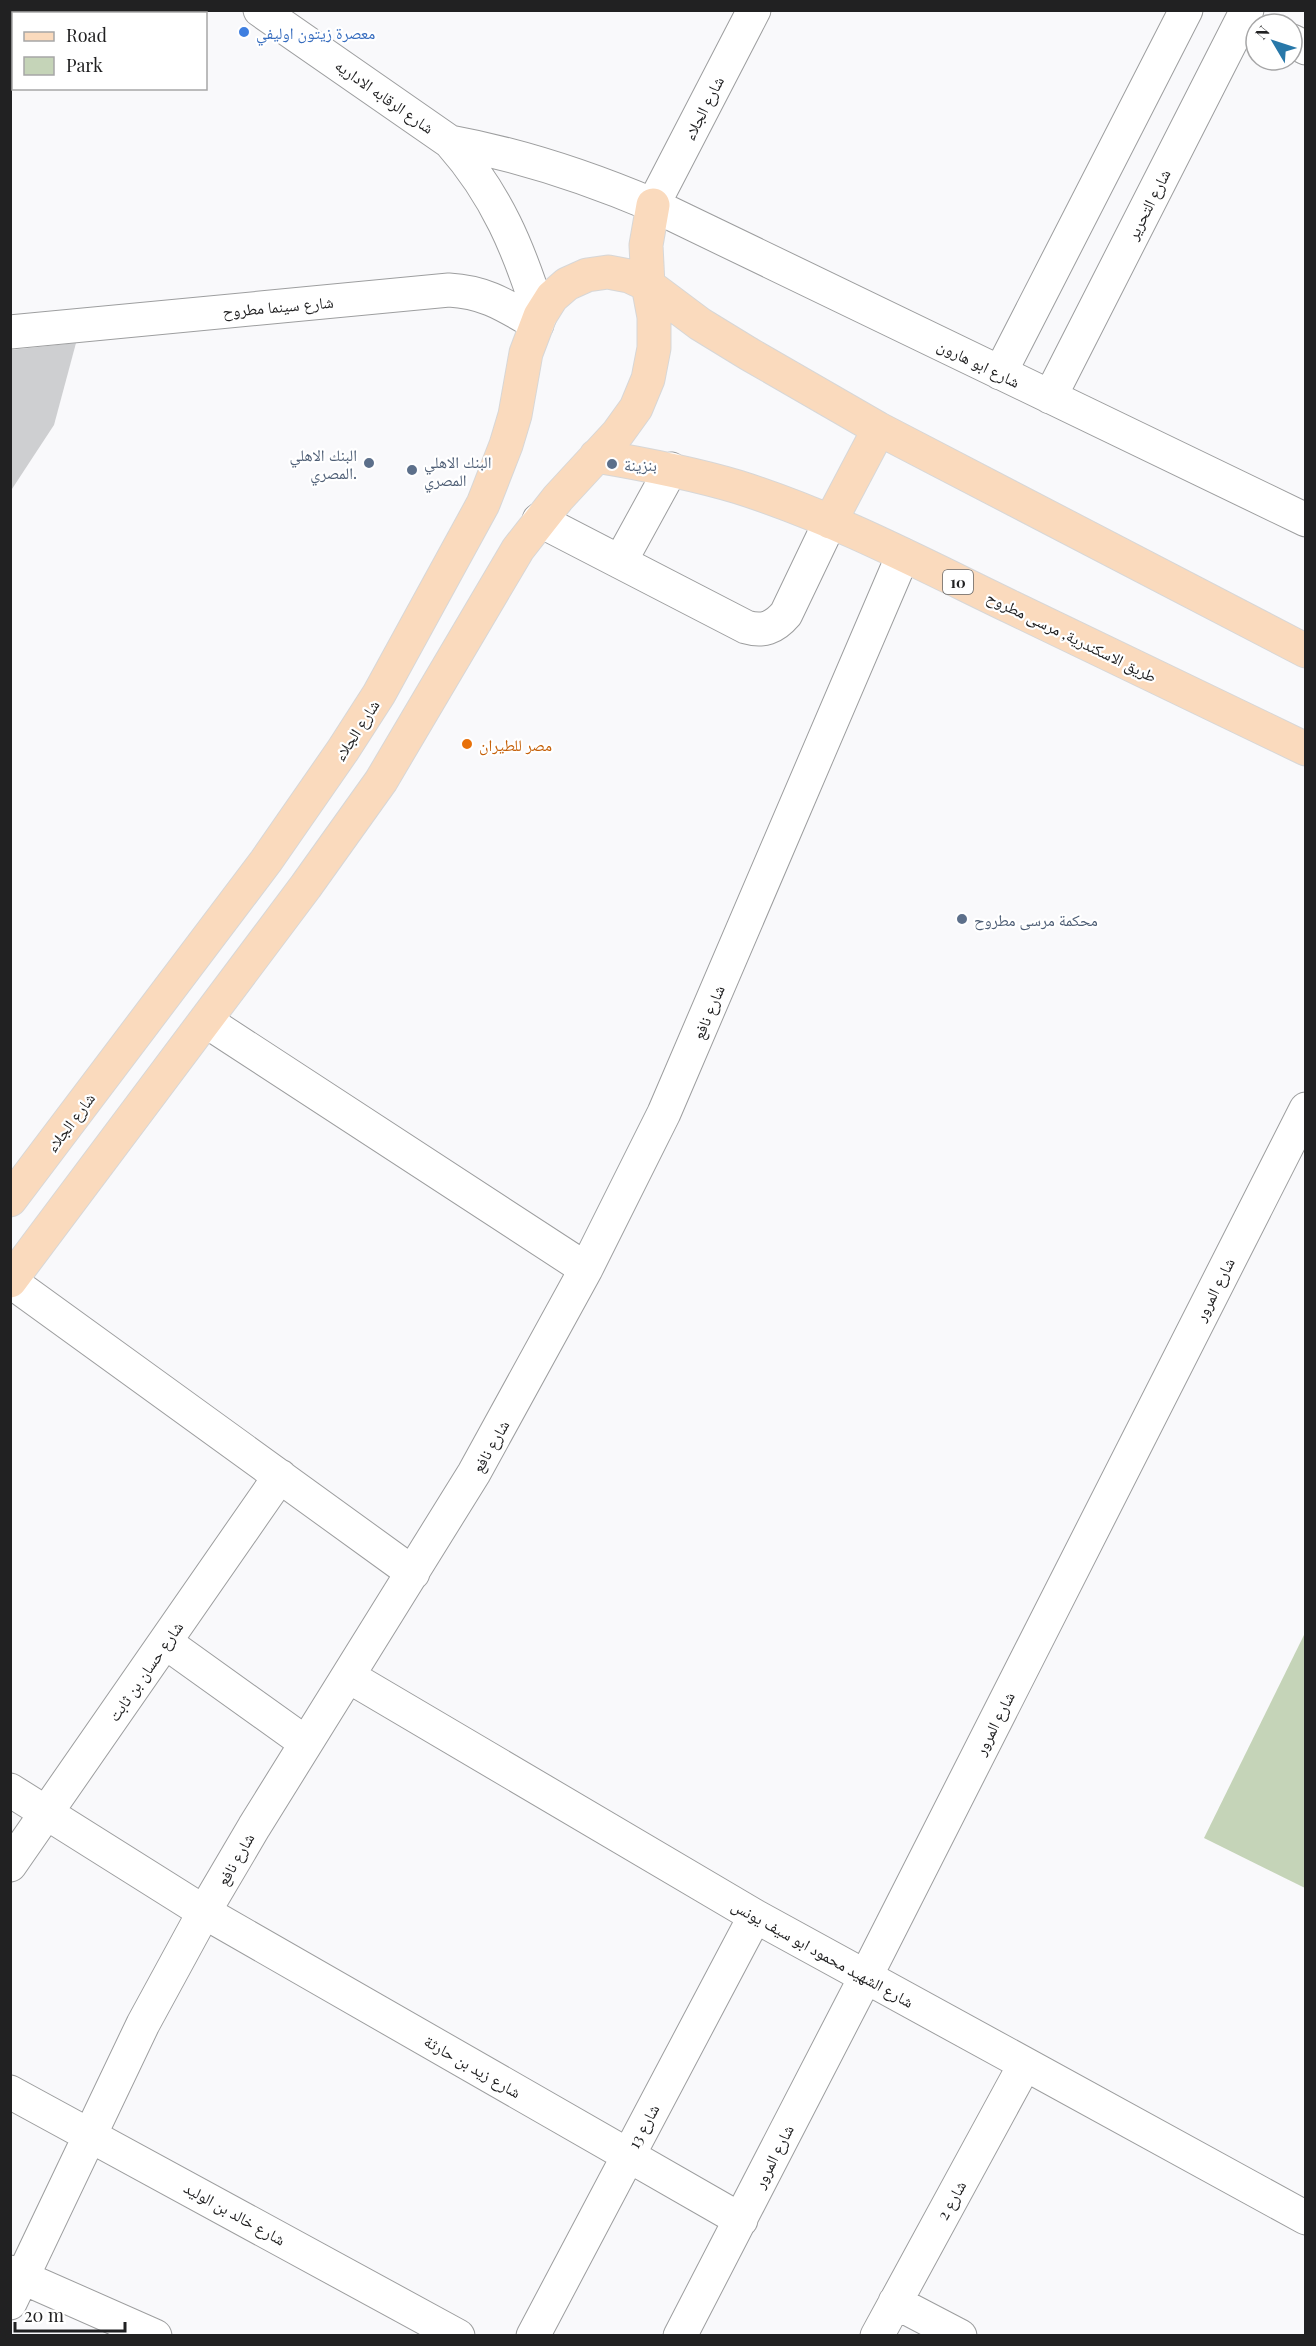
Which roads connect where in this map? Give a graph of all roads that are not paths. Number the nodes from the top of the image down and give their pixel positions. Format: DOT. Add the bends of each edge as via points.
graph roads {
  1 [pos="753,10"];
  2 [pos="1186,10"];
  3 [pos="263,11"];
  4 [pos="1244,17"];
  5 [pos="450,142"];
  6 [pos="653,205"];
  7 [pos="648,285"];
  8 [pos="538,320"];
  9 [pos="10,332"];
  10 [pos="1000,373"];
  11 [pos="1050,397"];
  12 [pos="879,429"];
  13 [pos="596,456"];
  14 [pos="671,469"];
  15 [pos="539,520"];
  16 [pos="1305,520"];
  17 [pos="830,522"];
  18 [pos="903,555"];
  19 [pos="620,562"];
  20 [pos="1305,651"];
  21 [pos="1305,749"];
  22 [pos="206,1021"];
  23 [pos="1305,1109"];
  24 [pos="10,1200"];
  25 [pos="586,1269"];
  26 [pos="10,1281"];
  27 [pos="280,1476"];
  28 [pos="413,1574"];
  29 [pos="165,1642"];
  30 [pos="348,1676"];
  31 [pos="306,1743"];
  32 [pos="10,1790"];
  33 [pos="47,1813"];
  34 [pos="10,1865"];
  35 [pos="204,1912"];
  36 [pos="755,1916"];
  37 [pos="866,1977"];
  38 [pos="1025,2064"];
  39 [pos="10,2092"];
  40 [pos="92,2135"];
  41 [pos="628,2155"];
  42 [pos="1305,2218"];
  43 [pos="741,2220"];
  44 [pos="14,2284"];
  45 [pos="895,2302"];
  46 [pos="155,2336"];
  47 [pos="458,2336"];
  48 [pos="533,2336"];
  49 [pos="680,2336"];
  50 [pos="877,2336"];
  51 [pos="960,2336"];
  1 -- 6 [label="street, شارع الجلاء"];
  2 -- 10 [label="street"];
  3 -- 5 [label="street, شارع الرقابه الاداريه"];
  4 -- 11 [label="street, شارع التحرير"];
  5 -- 6 [label="street, شارع ابو هارون" via="572,172"];
  5 -- 8 [label="street" via="485,186 504,220 523,264"];
  6 -- 7 [label="main road" via="646,245"];
  6 -- 10 [label="street, شارع ابو هارون"];
  7 -- 8 [label="main road, شارع الجلاء" via="608,272 586,274 552,297"];
  7 -- 12 [label="main road" via="700,324"];
  7 -- 13 [label="main road" via="654,348 648,379 636,408"];
  8 -- 9 [label="street, شارع سينما مطروح" via="495,299 449,290"];
  8 -- 24 [label="main road, شارع الجلاء" via="496,475 380,694 266,861"];
  10 -- 11 [label="street, شارع ابو هارون"];
  11 -- 16 [label="street, شارع ابو هارون"];
  12 -- 17 [label="main road"];
  12 -- 20 [label="main road"];
  13 -- 14 [label="main road, طريق الاسكندرية, مرسى مطروح / 10"];
  13 -- 15 [label="main road"];
  14 -- 17 [label="main road, طريق الاسكندرية, مرسى مطروح / 10" via="740,488"];
  14 -- 19 [label="street"];
  15 -- 19 [label="street"];
  15 -- 22 [label="main road" via="381,781"];
  17 -- 18 [label="main road, طريق الاسكندرية, مرسى مطروح / 10"];
  17 -- 19 [label="street" via="786,614 768,629 746,627"];
  18 -- 21 [label="main road, طريق الاسكندرية, مرسى مطروح / 10"];
  18 -- 25 [label="street, شارع نافع" via="664,1113"];
  22 -- 25 [label="street"];
  22 -- 26 [label="main road"];
  23 -- 37 [label="street, شارع المرور"];
  25 -- 28 [label="street, شارع نافع" via="474,1473"];
  26 -- 27 [label="street"];
  27 -- 28 [label="street"];
  27 -- 29 [label="street, شارع حسان بن ثابت"];
  28 -- 30 [label="street, شارع نافع"];
  29 -- 31 [label="street"];
  29 -- 33 [label="street, شارع حسان بن ثابت"];
  30 -- 31 [label="street, شارع نافع"];
  30 -- 36 [label="street, شارع الشهيد محمود ابو سيف يونس"];
  31 -- 35 [label="street, شارع نافع"];
  32 -- 33 [label="street, شارع زيد بن حارثة"];
  33 -- 34 [label="street, شارع حسان بن ثابت"];
  33 -- 35 [label="street, شارع زيد بن حارثة"];
  35 -- 40 [label="street, شارع نافع" via="143,2024"];
  35 -- 41 [label="street, شارع زيد بن حارثة"];
  36 -- 37 [label="street, شارع الشهيد محمود ابو سيف يونس"];
  36 -- 41 [label="street, شارع 13"];
  37 -- 38 [label="street, شارع الشهيد محمود ابو سيف يونس"];
  37 -- 43 [label="street, شارع المرور"];
  38 -- 42 [label="street, شارع الشهيد محمود ابو سيف يونس"];
  38 -- 45 [label="street, شارع 2"];
  39 -- 40 [label="street, شارع خالد بن الوليد"];
  40 -- 44 [label="street, شارع نافع"];
  40 -- 47 [label="street, شارع خالد بن الوليد"];
  41 -- 43 [label="street, شارع زيد بن حارثة"];
  41 -- 48 [label="street, شارع 13"];
  43 -- 49 [label="street, شارع المرور"];
  44 -- 46 [label="street"];
  45 -- 50 [label="street, شارع 2"];
  45 -- 51 [label="street"];
}
